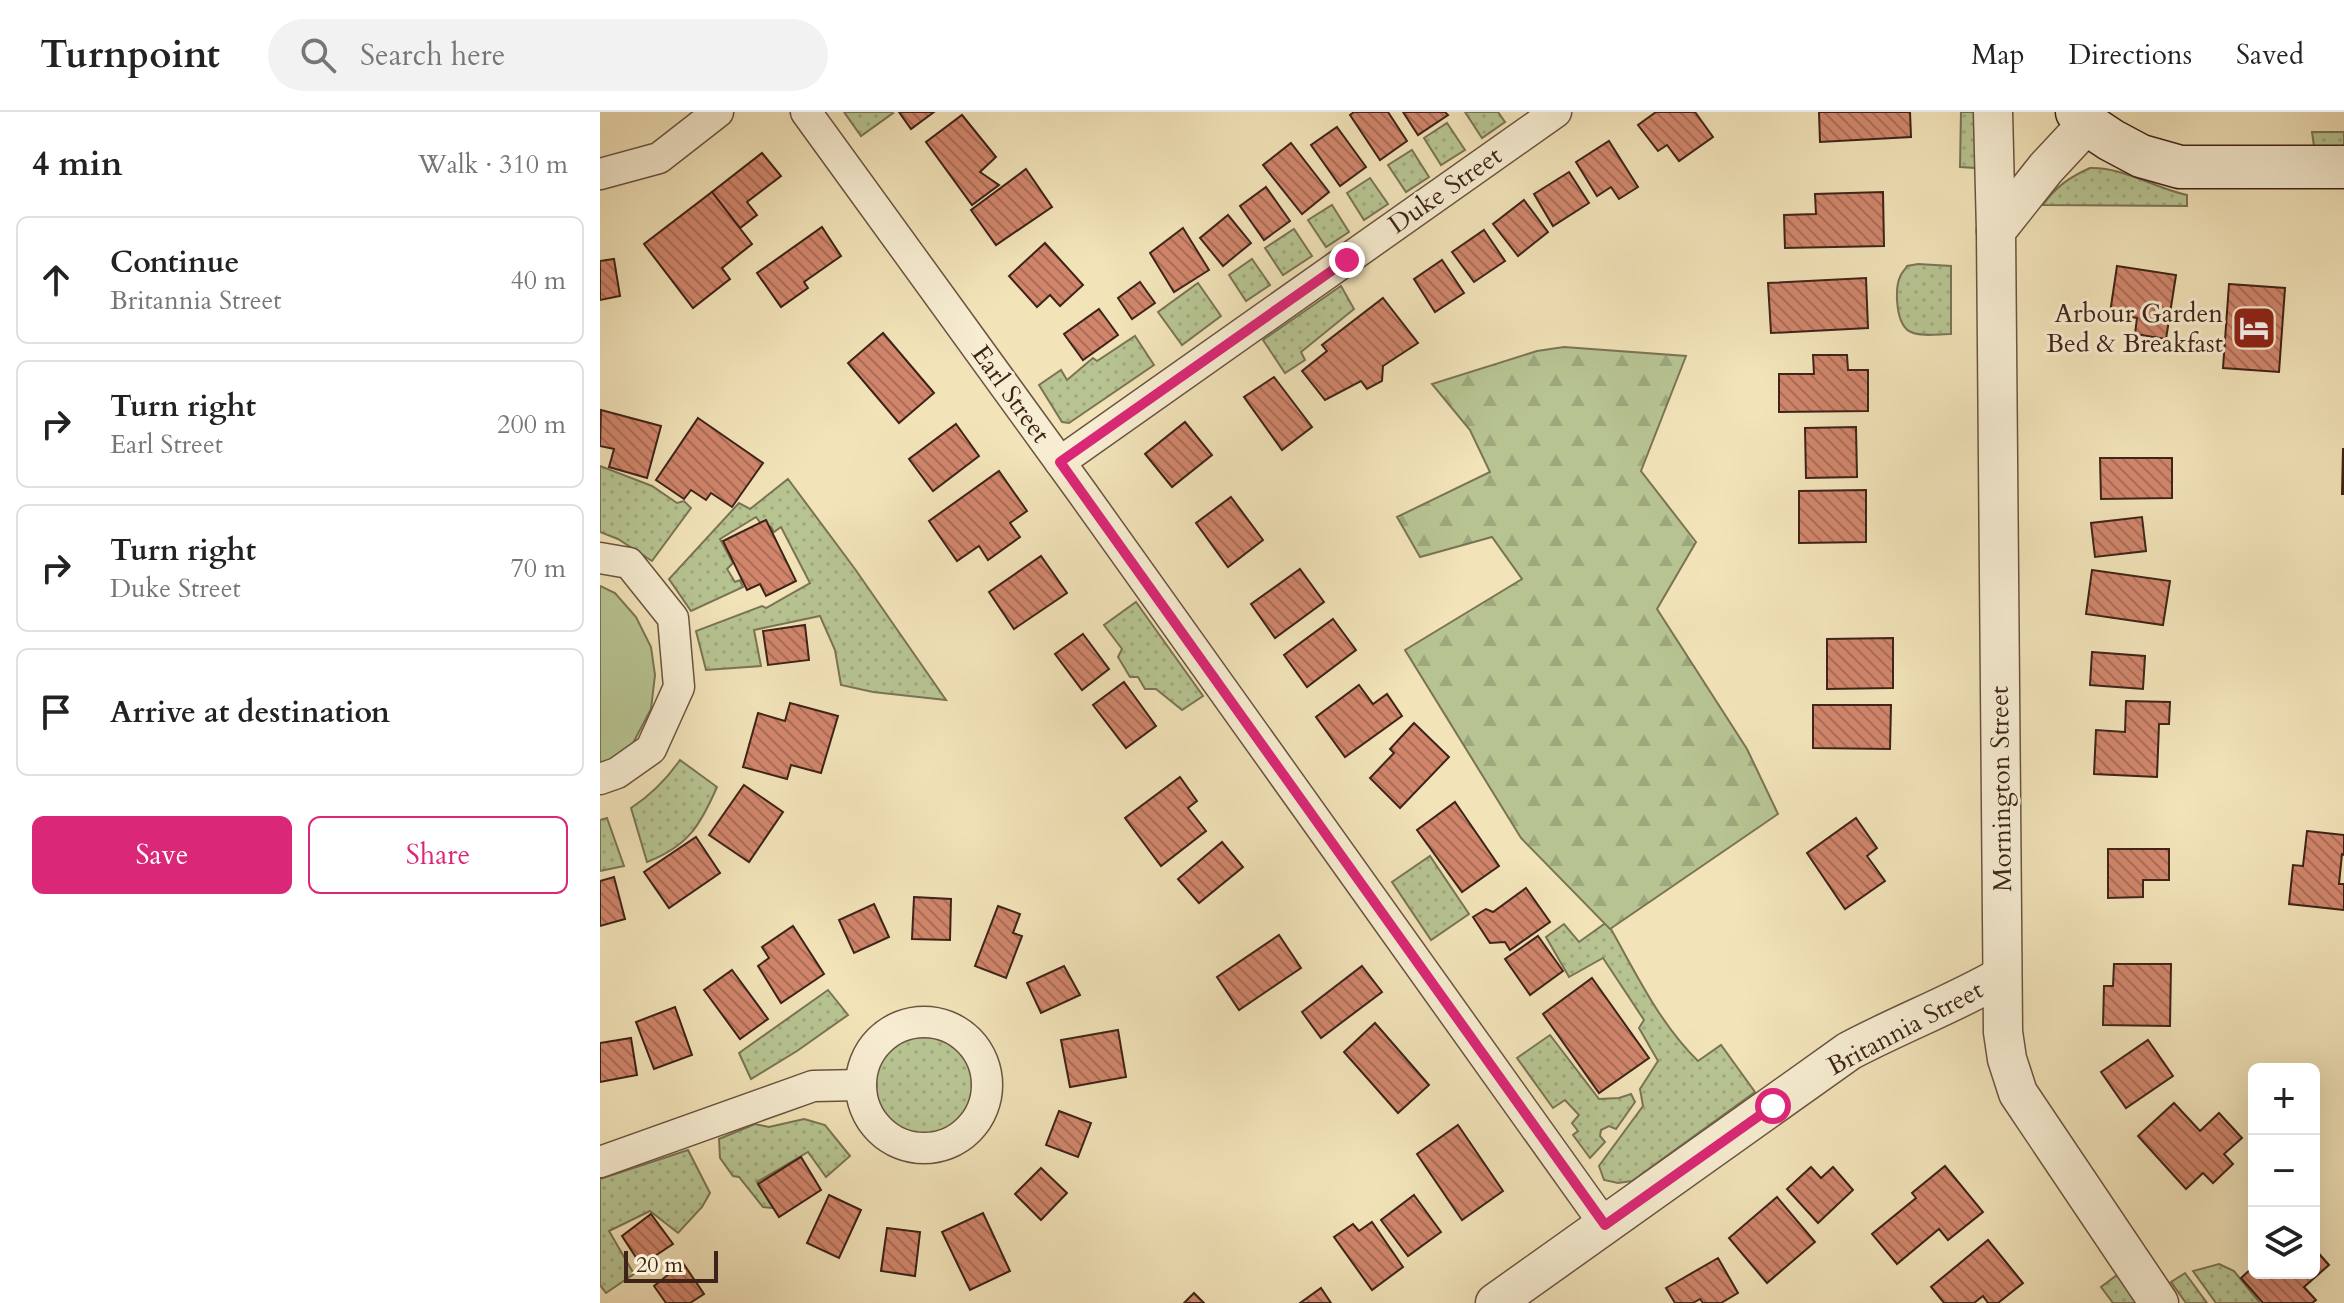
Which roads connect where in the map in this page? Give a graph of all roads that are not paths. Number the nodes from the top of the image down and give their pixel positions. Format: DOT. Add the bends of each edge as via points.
graph roads {
  1 [pos="718,112"];
  2 [pos="806,112"];
  3 [pos="1556,112"];
  4 [pos="1993,112"];
  5 [pos="2082,118"];
  6 [pos="2344,167"];
  7 [pos="600,174"];
  8 [pos="1996,231"];
  9 [pos="1060,462"];
  10 [pos="600,558"];
  11 [pos="600,779"];
  12 [pos="2002,976"];
  13 [pos="861,1085"];
  14 [pos="600,1162"];
  15 [pos="1605,1225"];
  16 [pos="1495,1303"];
  17 [pos="2159,1303"];
  1 -- 7 [label="street" via="659,158"];
  2 -- 9 [label="street, Earl Street"];
  3 -- 9 [label="street, Duke Street"];
  4 -- 8 [label="street, Mornington Street"];
  5 -- 6 [label="main road" via="2141,156 2180,167"];
  5 -- 8 [label="street"];
  8 -- 12 [label="street, Mornington Street"];
  9 -- 15 [label="street, Earl Street"];
  10 -- 11 [label="street" via="629,563 673,618 679,687 651,749"];
  12 -- 15 [label="street, Britannia Street" via="1849,1051"];
  12 -- 17 [label="street, Mornington Street" via="2003,1032 2018,1093"];
  13 -- 13 [label="street" via="864,1106 875,1125 909,1147 937,1147 958,1138 974,1124 987,1088 981,1057 969,1039 943,1024 921,1021 891,1030 875,1045 864,1064"];
  13 -- 14 [label="street" via="813,1086"];
  15 -- 16 [label="street, Britannia Street"];
}
